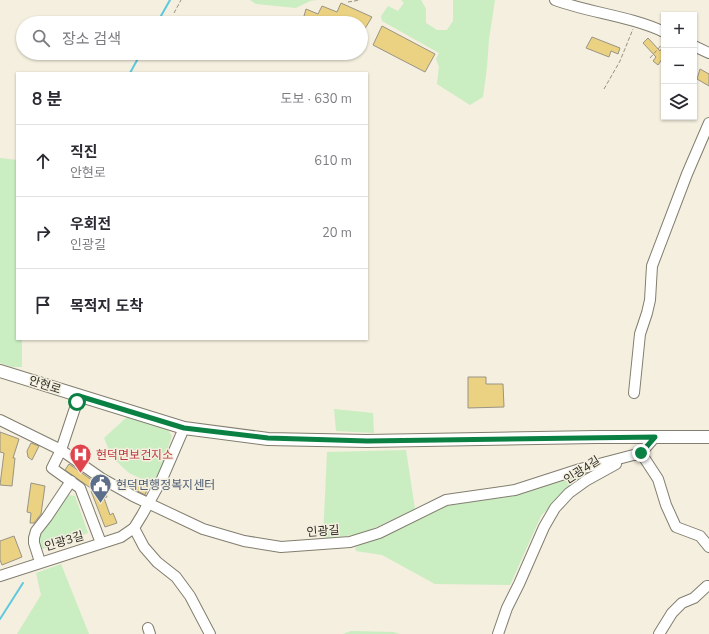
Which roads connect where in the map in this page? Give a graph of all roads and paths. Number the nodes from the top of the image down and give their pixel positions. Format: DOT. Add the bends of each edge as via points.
graph roads {
  1 [pos="181,0"];
  2 [pos="360,0"];
  3 [pos="555,0"];
  4 [pos="348,2"];
  5 [pos="174,13"];
  6 [pos="638,22"];
  7 [pos="661,30"];
  8 [pos="661,45"];
  9 [pos="697,47"];
  10 [pos="709,53"];
  11 [pos="650,58"];
  12 [pos="604,89"];
  13 [pos="709,123"];
  14 [pos="0,371"];
  15 [pos="634,393"];
  16 [pos="79,396"];
  17 [pos="0,420"];
  18 [pos="184,428"];
  19 [pos="655,437"];
  20 [pos="709,437"];
  21 [pos="61,450"];
  22 [pos="641,453"];
  23 [pos="70,481"];
  24 [pos="148,502"];
  25 [pos="134,528"];
  26 [pos="101,544"];
  27 [pos="709,547"];
  28 [pos="40,562"];
  29 [pos="0,576"];
  30 [pos="709,586"];
  31 [pos="210,634"];
  32 [pos="499,634"];
  33 [pos="659,634"];
  1 -- 5 [label="path"];
  2 -- 4 [label="path"];
  3 -- 6 [label="street"];
  6 -- 7 [label="street"];
  6 -- 12 [label="path"];
  8 -- 11 [label="path"];
  9 -- 10 [label="street"];
  13 -- 15 [label="street" via="652,266 650,300 640,334"];
  14 -- 16 [label="main road, 안현로"];
  16 -- 18 [label="main road, 안현로"];
  16 -- 21 [label="street"];
  17 -- 21 [label="street, 인광길"];
  18 -- 19 [label="main road, 안현로" via="268,438 367,441"];
  18 -- 24 [label="street" via="162,479"];
  19 -- 20 [label="main road, 안현로"];
  19 -- 22 [label="street"];
  21 -- 23 [label="street" via="52,468"];
  21 -- 24 [label="street, 인광길" via="101,478"];
  22 -- 24 [label="street, 인광길" via="515,490 446,500 379,533 350,542 281,547 244,541 203,529"];
  22 -- 27 [label="street" via="658,480 676,527 700,536"];
  22 -- 32 [label="street, 인광4길" via="588,480 569,493 555,508 544,526 507,608"];
  23 -- 26 [label="street" via="80,488"];
  23 -- 28 [label="street" via="36,532 34,543"];
  24 -- 25 [label="street"];
  25 -- 26 [label="street, 인광3길" via="121,537"];
  25 -- 31 [label="street" via="144,547 157,562 176,577 190,596"];
  26 -- 28 [label="street, 인광3길"];
  28 -- 29 [label="street, 인광3길"];
  30 -- 33 [label="street" via="694,598 682,603 672,613"];
}
